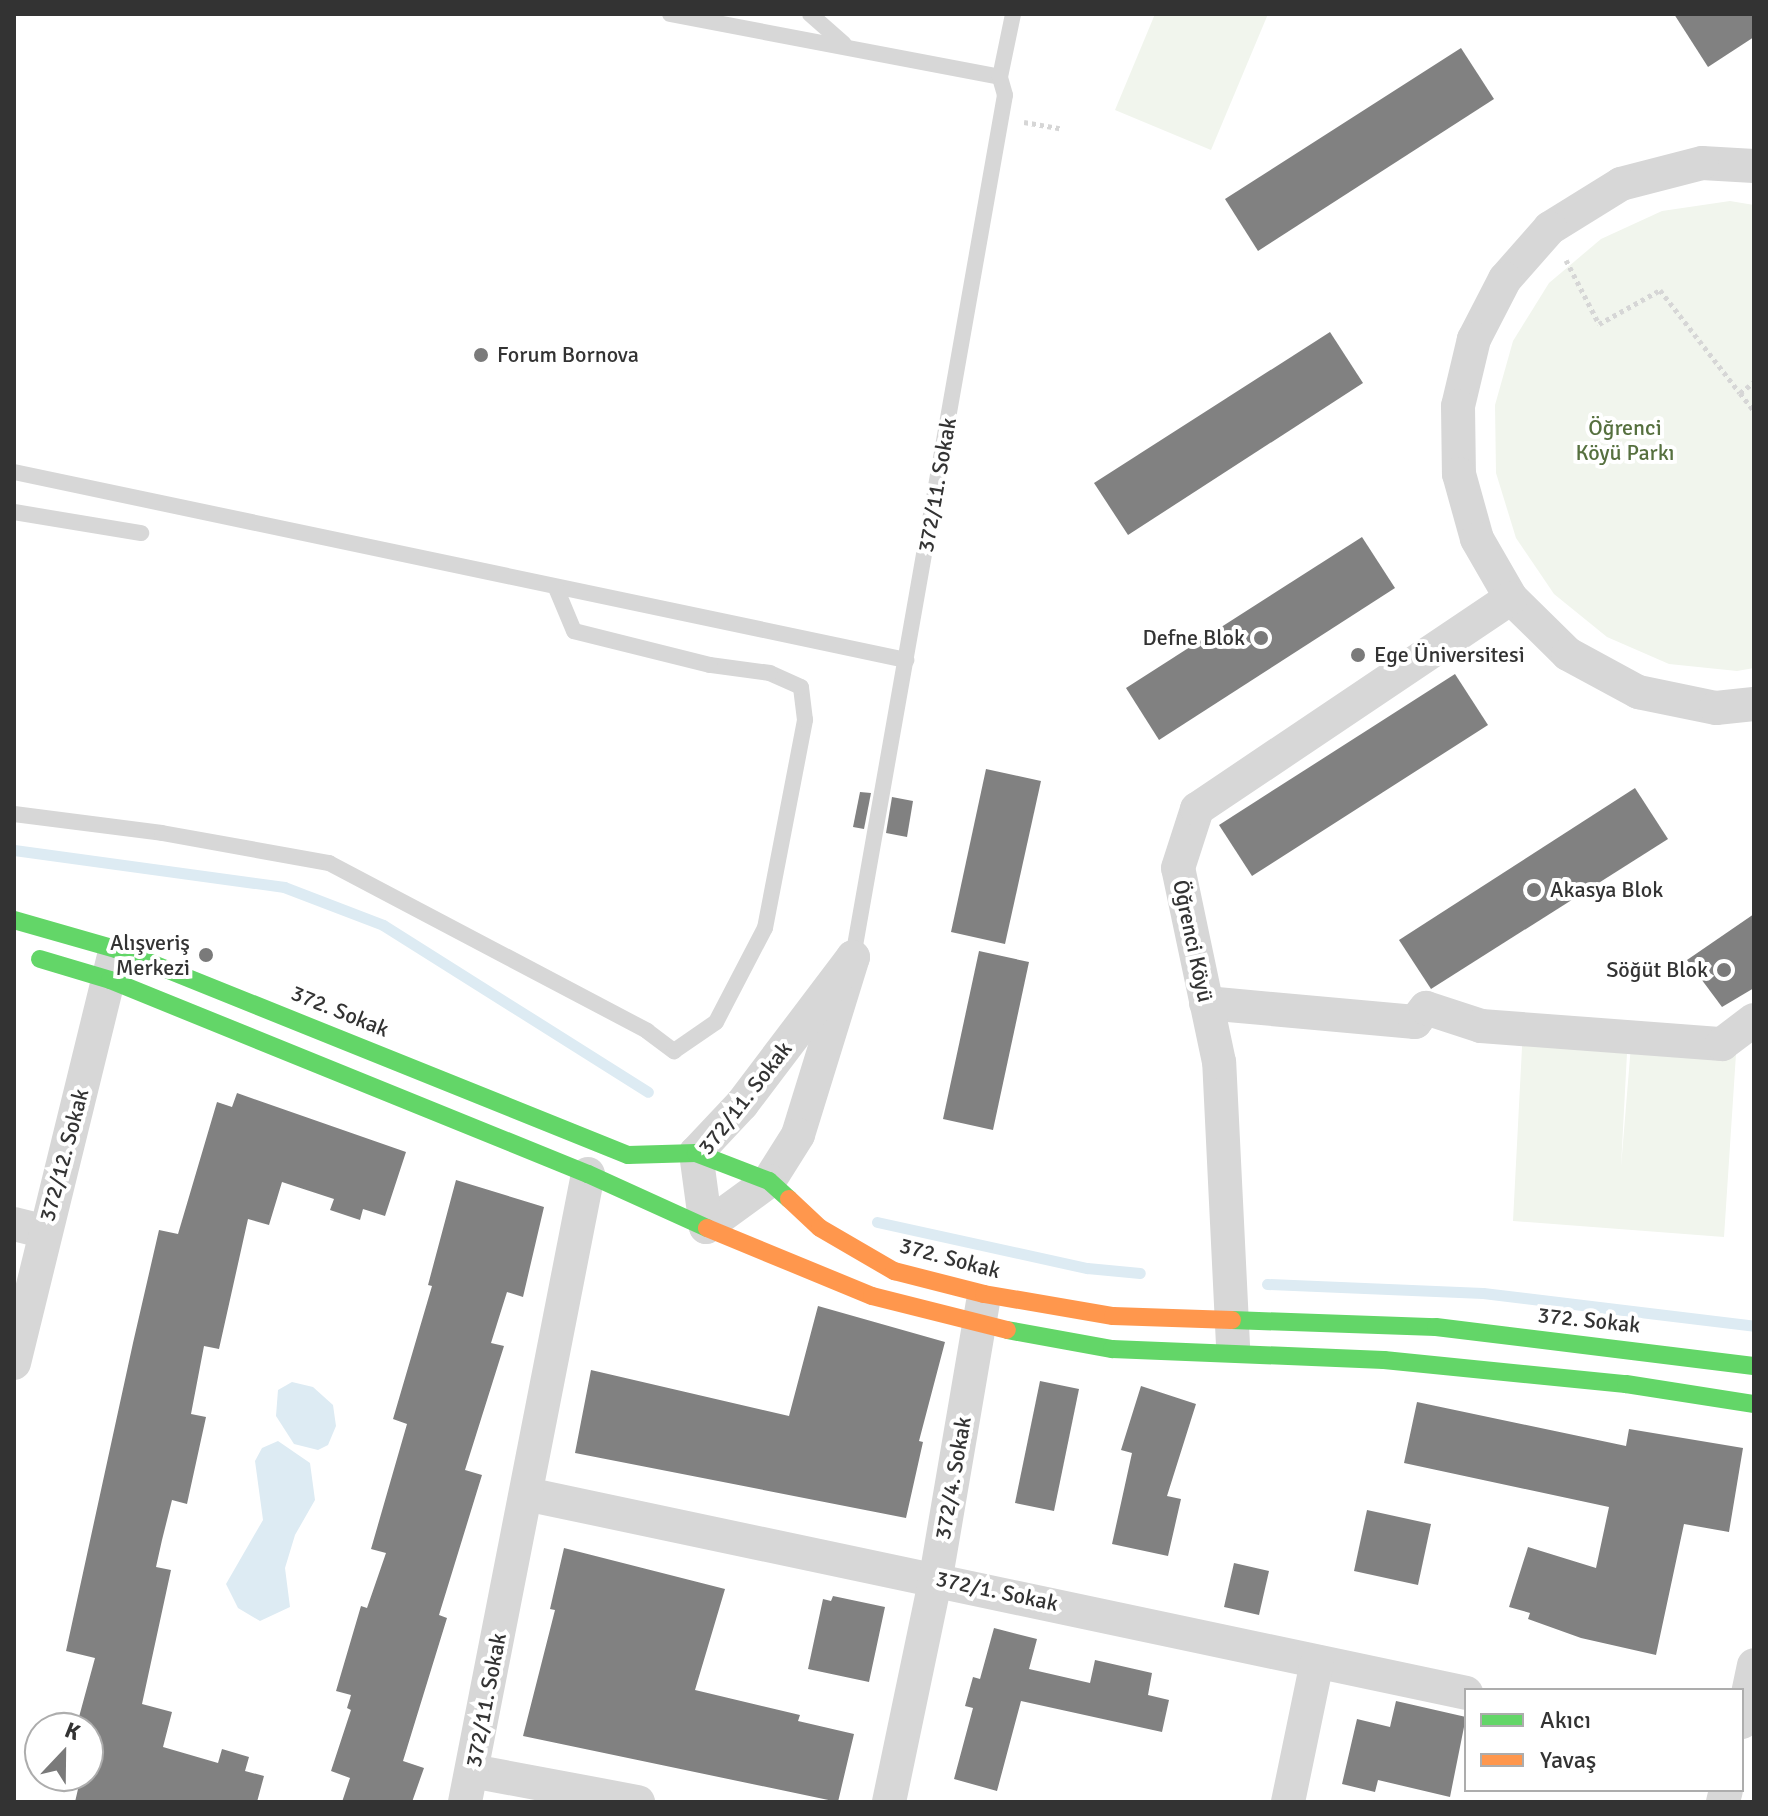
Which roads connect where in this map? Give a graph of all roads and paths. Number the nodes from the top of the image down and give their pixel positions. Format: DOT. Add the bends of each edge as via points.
graph roads {
  1 [pos="670,14"];
  2 [pos="810,14"];
  3 [pos="1013,14"];
  4 [pos="844,44"];
  5 [pos="1000,77"];
  6 [pos="1001,117"];
  7 [pos="1062,129"];
  8 [pos="1754,166"];
  9 [pos="1550,228"];
  10 [pos="1754,382"];
  11 [pos="1740,393"];
  12 [pos="1754,411"];
  13 [pos="14,472"];
  14 [pos="14,512"];
  15 [pos="141,533"];
  16 [pos="556,588"];
  17 [pos="1511,598"];
  18 [pos="906,660"];
  19 [pos="1754,704"];
  20 [pos="14,814"];
  21 [pos="14,920"];
  22 [pos="14,952"];
  23 [pos="853,957"];
  24 [pos="113,965"];
  25 [pos="1206,1003"];
  26 [pos="1754,1020"];
  27 [pos="696,1153"];
  28 [pos="588,1174"];
  29 [pos="769,1181"];
  30 [pos="706,1227"];
  31 [pos="29,1228"];
  32 [pos="982,1310"];
  33 [pos="1233,1323"];
  34 [pos="1232,1357"];
  35 [pos="14,1363"];
  36 [pos="1754,1366"];
  37 [pos="1754,1404"];
  38 [pos="526,1494"];
  39 [pos="936,1577"];
  40 [pos="1317,1662"];
  41 [pos="1754,1665"];
  42 [pos="1464,1693"];
  43 [pos="1744,1712"];
  44 [pos="469,1786"];
  45 [pos="638,1802"];
  46 [pos="889,1802"];
  47 [pos="1288,1802"];
  1 -- 4 [label="lane"];
  2 -- 4 [label="lane"];
  3 -- 5 [label="lane, 372/11. Sokak"];
  4 -- 5 [label="lane"];
  5 -- 6 [label="lane, 372/11. Sokak" via="1005,95"];
  6 -- 7 [label="path"];
  6 -- 18 [label="lane, 372/11. Sokak"];
  8 -- 9 [label="street" via="1702,163 1621,184"];
  9 -- 11 [label="path" via="1599,324 1660,290"];
  9 -- 17 [label="street" via="1505,279 1474,339 1458,406 1459,474 1477,539"];
  10 -- 11 [label="path"];
  11 -- 12 [label="path"];
  13 -- 16 [label="lane"];
  14 -- 15 [label="lane"];
  16 -- 18 [label="lane"];
  16 -- 20 [label="lane" via="574,631 710,665 770,673 801,687 805,720 765,928 716,1022 674,1051 647,1031 329,863"];
  17 -- 19 [label="street" via="1568,654 1638,692 1716,708"];
  17 -- 25 [label="street, Öğrenci Köyü" via="1197,809 1178,868"];
  18 -- 23 [label="lane, 372/11. Sokak"];
  21 -- 24 [label="main road, 372. Sokak"];
  22 -- 24 [label="main road, 372. Sokak"];
  23 -- 27 [label="street, 372/11. Sokak" via="742,1104"];
  23 -- 29 [label="street, 372/11. Sokak" via="798,1135"];
  24 -- 27 [label="main road, 372. Sokak" via="628,1155"];
  24 -- 28 [label="main road, 372. Sokak"];
  24 -- 31 [label="street, 372/12. Sokak"];
  25 -- 26 [label="street" via="1415,1022 1426,1008 1481,1026 1722,1044"];
  25 -- 33 [label="street, Öğrenci Köyü" via="1219,1062"];
  27 -- 29 [label="main road, 372. Sokak"];
  27 -- 30 [label="street, 372/11. Sokak"];
  28 -- 30 [label="main road, 372. Sokak"];
  28 -- 38 [label="street, 372/11. Sokak"];
  29 -- 30 [label="street, 372/11. Sokak"];
  29 -- 32 [label="main road, 372. Sokak" via="820,1228 894,1271"];
  30 -- 32 [label="main road, 372. Sokak" via="872,1296"];
  31 -- 35 [label="street, 372/12. Sokak"];
  32 -- 33 [label="main road, 372. Sokak"];
  32 -- 34 [label="main road, 372. Sokak" via="1112,1349"];
  32 -- 39 [label="street, 372/4. Sokak"];
  33 -- 34 [label="street, Öğrenci Köyü"];
  33 -- 36 [label="main road, 372. Sokak" via="1436,1327"];
  34 -- 37 [label="main road, 372. Sokak" via="1384,1360 1626,1384"];
  38 -- 39 [label="street, 372/1. Sokak"];
  38 -- 44 [label="street, 372/11. Sokak"];
  39 -- 40 [label="street, 372/1. Sokak"];
  39 -- 46 [label="street, 372/4. Sokak"];
  40 -- 42 [label="street, 372/1. Sokak"];
  40 -- 47 [label="street"];
  41 -- 43 [label="street"];
  44 -- 45 [label="street"];
}
